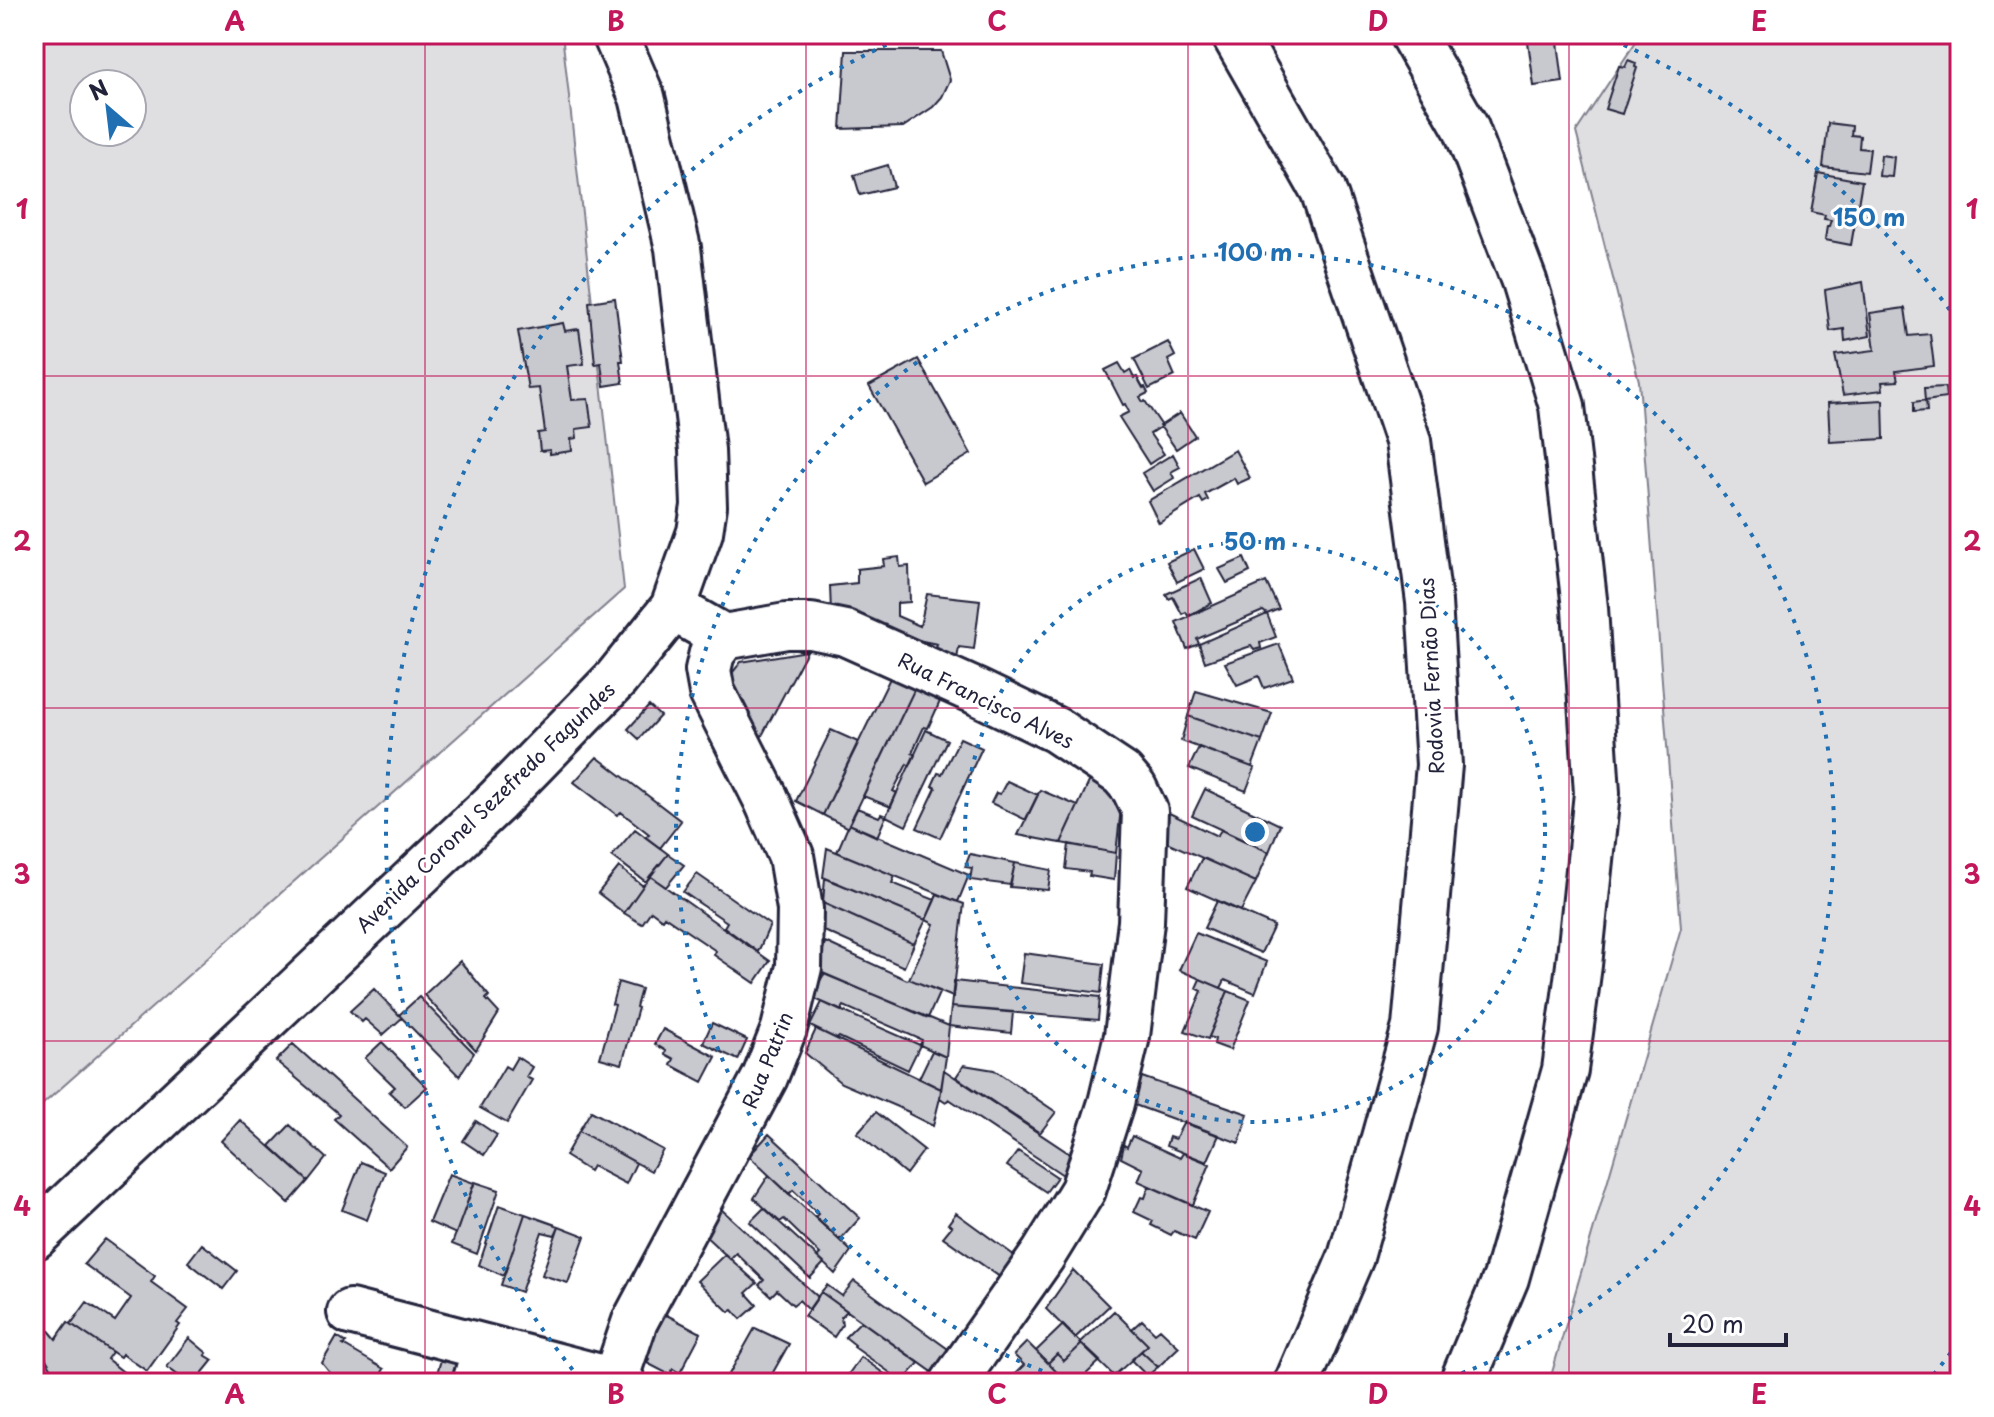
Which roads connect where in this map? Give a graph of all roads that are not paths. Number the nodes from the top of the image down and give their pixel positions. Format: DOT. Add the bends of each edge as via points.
graph roads {
  1 [pos="615,34"];
  2 [pos="1234,34"];
  3 [pos="1412,34"];
  4 [pos="673,608"];
  5 [pos="724,637"];
  6 [pos="34,1237"];
  7 [pos="350,1312"];
  8 [pos="480,1365"];
  9 [pos="619,1382"];
  10 [pos="953,1383"];
  11 [pos="1297,1383"];
  12 [pos="1462,1383"];
  1 -- 4 [label="main road, Avenida Coronel Sezefredo Fagundes" via="642,97 678,248 702,450 700,532"];
  2 -- 11 [label="main road, Rodovia Fernão Dias" via="1323,190 1408,441 1429,602 1439,765 1415,1027 1351,1257"];
  3 -- 12 [label="main road" via="1466,128 1524,281 1562,406 1585,608 1597,793 1565,1070 1506,1278"];
  4 -- 5 [label="main road"];
  4 -- 6 [label="main road, Avenida Coronel Sezefredo Fagundes" via="616,679 497,801"];
  5 -- 9 [label="main road, Rua Patrin" via="708,670 712,692 791,856 800,909 799,967 765,1077 635,1321"];
  5 -- 10 [label="main road, Rua Francisco Alves" via="786,626 845,633 1056,730 1122,774 1145,811 1141,922 1127,1036 1083,1190"];
  7 -- 8 [label="main road"];
  8 -- 9 [label="main road"];
}
